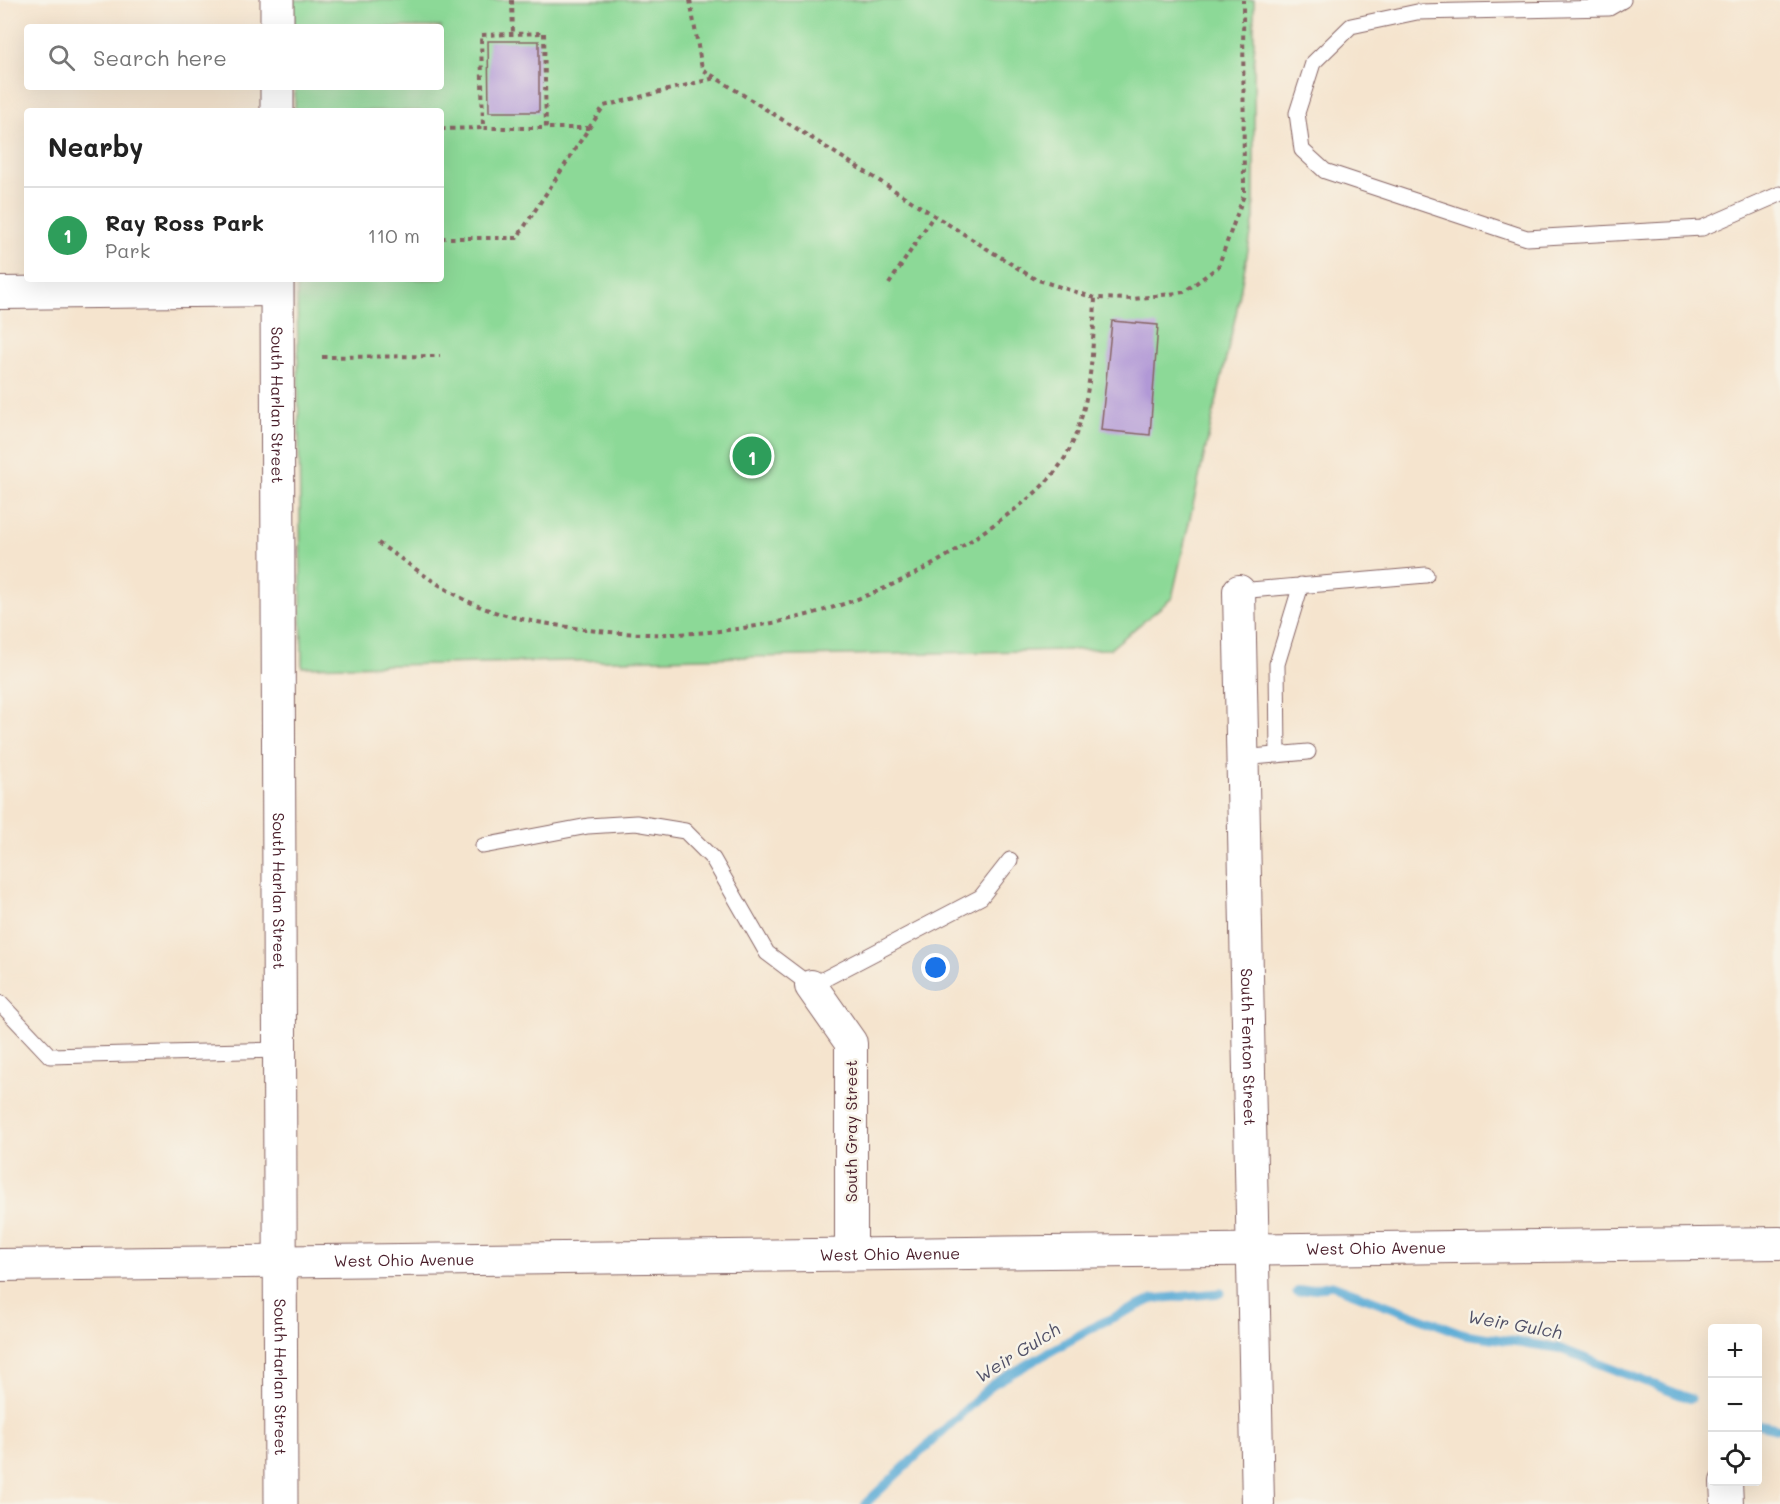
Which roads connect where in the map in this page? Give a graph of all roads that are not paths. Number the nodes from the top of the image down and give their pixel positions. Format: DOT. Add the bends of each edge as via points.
graph roads {
  1 [pos="277,0"];
  2 [pos="1623,0"];
  3 [pos="277,24"];
  4 [pos="277,90"];
  5 [pos="277,108"];
  6 [pos="1780,194"];
  7 [pos="277,285"];
  8 [pos="0,293"];
  9 [pos="1426,575"];
  10 [pos="1300,585"];
  11 [pos="1239,591"];
  12 [pos="1308,752"];
  13 [pos="1278,755"];
  14 [pos="1242,758"];
  15 [pos="483,846"];
  16 [pos="1010,860"];
  17 [pos="811,986"];
  18 [pos="0,1003"];
  19 [pos="280,1050"];
  20 [pos="1780,1243"];
  21 [pos="1252,1251"];
  22 [pos="851,1253"];
  23 [pos="281,1263"];
  24 [pos="0,1265"];
  25 [pos="1726,1486"];
  26 [pos="281,1504"];
  27 [pos="1258,1504"];
  28 [pos="1727,1504"];
  1 -- 3 [label="street"];
  2 -- 6 [label="lane" via="1609,9 1418,12 1351,26 1313,63 1297,113 1302,150 1325,171 1527,238 1702,228"];
  4 -- 5 [label="street"];
  7 -- 8 [label="street"];
  7 -- 19 [label="street, South Harlan Street"];
  9 -- 10 [label="lane"];
  10 -- 11 [label="lane"];
  10 -- 13 [label="lane" via="1276,664"];
  11 -- 14 [label="street, South Fenton Street"];
  12 -- 13 [label="lane"];
  13 -- 14 [label="lane"];
  14 -- 21 [label="street, South Fenton Street"];
  15 -- 17 [label="lane" via="588,826 636,823 685,831 713,859 768,953"];
  16 -- 17 [label="lane" via="981,897"];
  17 -- 22 [label="street, South Gray Street" via="851,1042"];
  18 -- 19 [label="lane" via="50,1056"];
  19 -- 23 [label="street, South Harlan Street"];
  20 -- 21 [label="street, West Ohio Avenue"];
  21 -- 22 [label="street, West Ohio Avenue"];
  21 -- 27 [label="street, South Fenton Street"];
  22 -- 23 [label="street, West Ohio Avenue"];
  23 -- 24 [label="street, West Ohio Avenue"];
  23 -- 26 [label="street, South Harlan Street"];
  25 -- 28 [label="street"];
}
